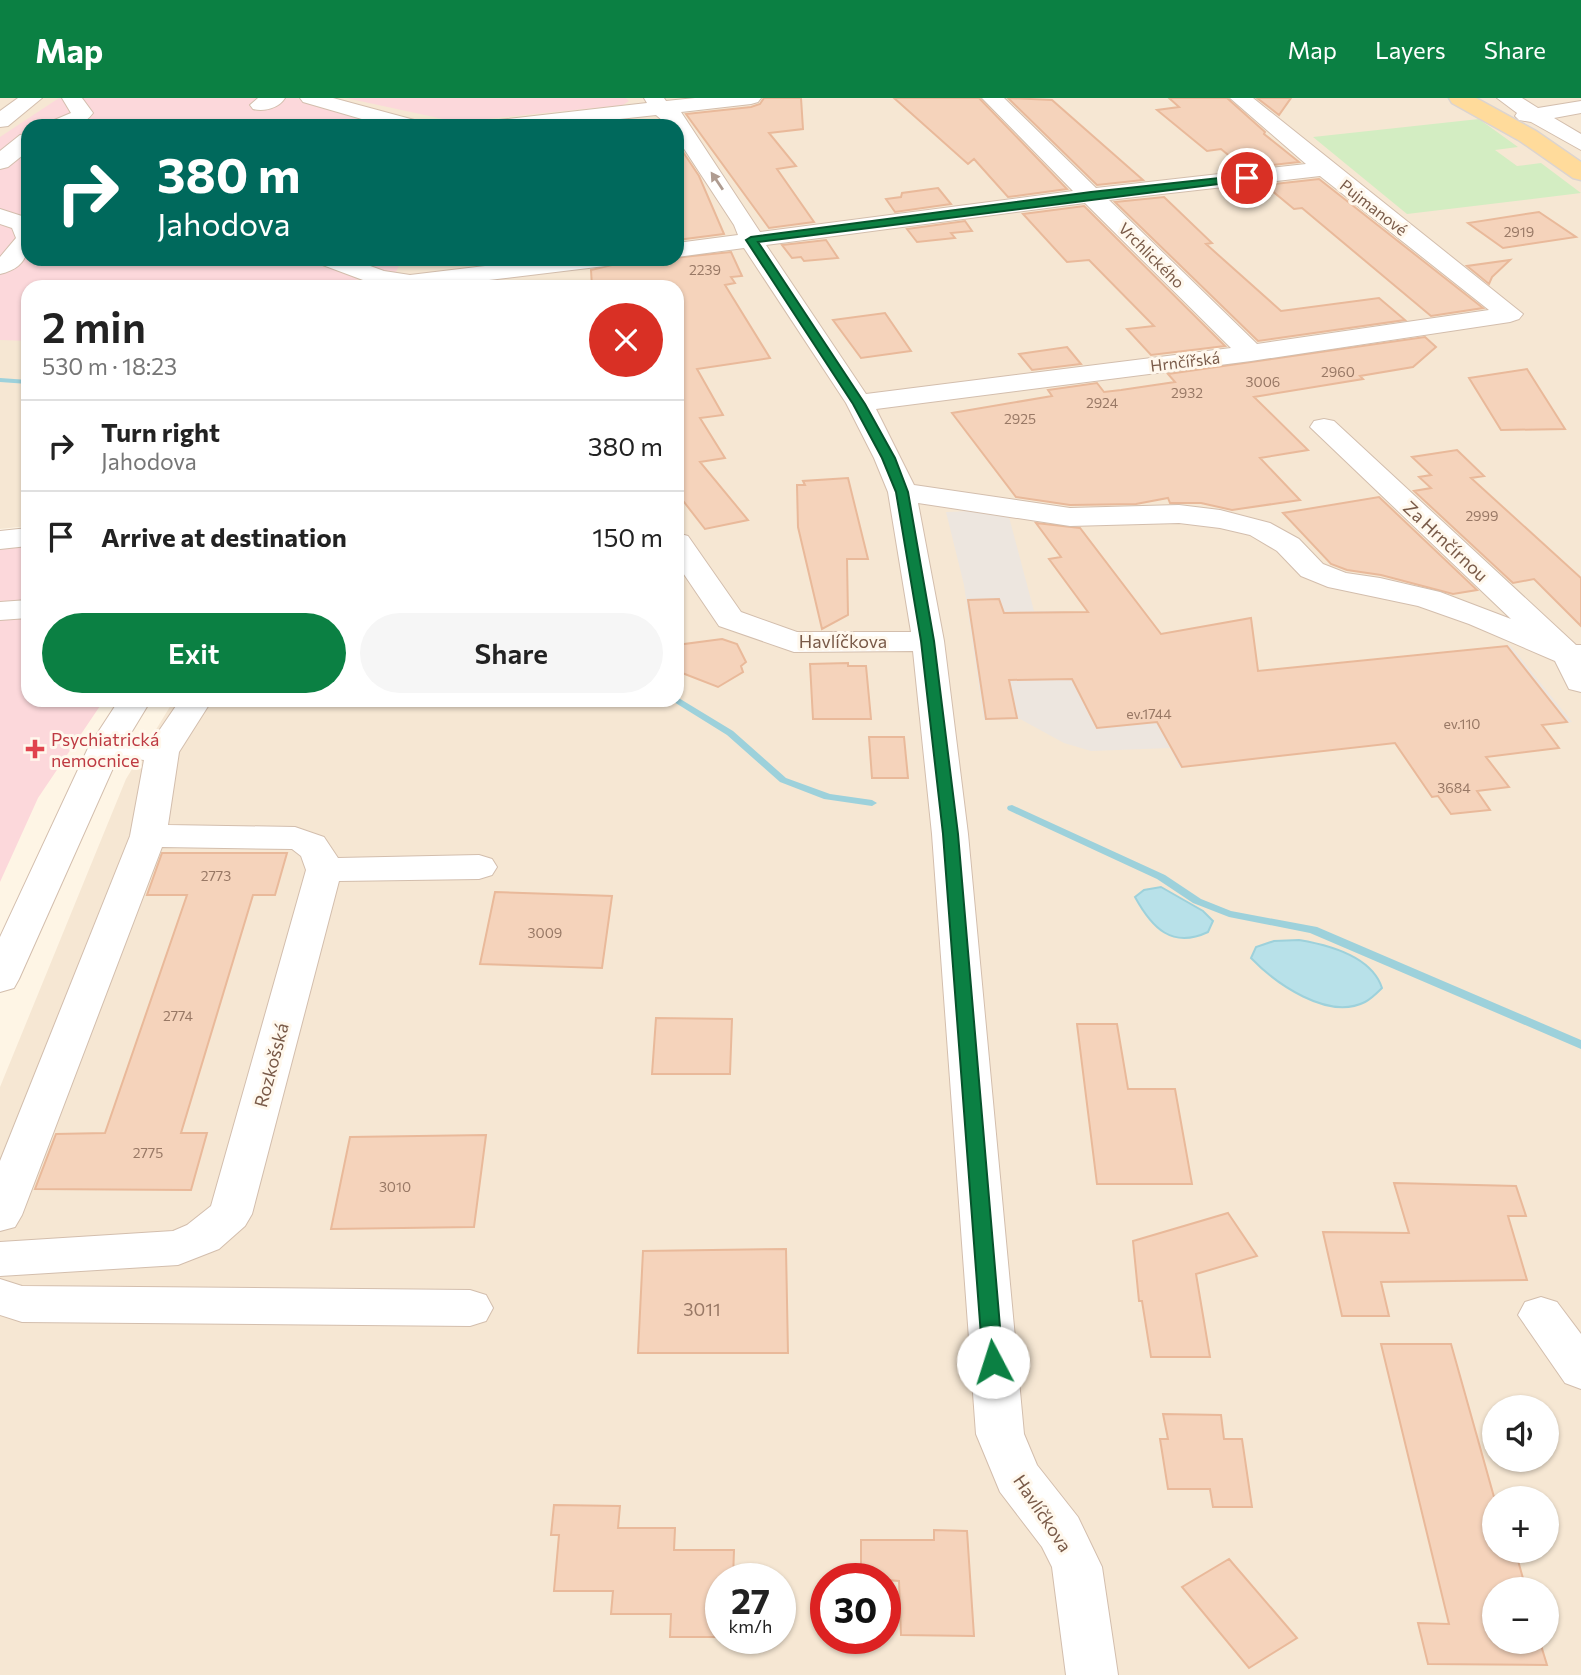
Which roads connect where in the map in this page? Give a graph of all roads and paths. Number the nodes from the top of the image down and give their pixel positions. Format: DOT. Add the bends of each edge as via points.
graph roads {
  1 [pos="32,98"];
  2 [pos="72,98"];
  3 [pos="310,98"];
  4 [pos="751,98"];
  5 [pos="992,98"];
  6 [pos="1240,98"];
  7 [pos="1460,98"];
  8 [pos="1507,98"];
  9 [pos="657,103"];
  10 [pos="1581,107"];
  11 [pos="1537,115"];
  12 [pos="76,119"];
  13 [pos="385,119"];
  14 [pos="547,119"];
  15 [pos="675,119"];
  16 [pos="0,121"];
  17 [pos="1501,121"];
  18 [pos="684,132"];
  19 [pos="1581,143"];
  20 [pos="21,146"];
  21 [pos="0,162"];
  22 [pos="1325,169"];
  23 [pos="1581,173"];
  24 [pos="1091,195"];
  25 [pos="0,216"];
  26 [pos="21,224"];
  27 [pos="751,240"];
  28 [pos="21,247"];
  29 [pos="684,249"];
  30 [pos="347,266"];
  31 [pos="526,266"];
  32 [pos="0,267"];
  33 [pos="412,276"];
  34 [pos="1510,314"];
  35 [pos="1251,353"];
  36 [pos="859,404"];
  37 [pos="1324,427"];
  38 [pos="902,492"];
  39 [pos="21,538"];
  40 [pos="0,540"];
  41 [pos="684,552"];
  42 [pos="21,609"];
  43 [pos="0,611"];
  44 [pos="928,641"];
  45 [pos="1577,664"];
  46 [pos="131,707"];
  47 [pos="191,707"];
  48 [pos="106,746"];
  49 [pos="162,752"];
  50 [pos="148,836"];
  51 [pos="479,867"];
  52 [pos="324,870"];
  53 [pos="0,979"];
  54 [pos="0,1215"];
  55 [pos="0,1259"];
  56 [pos="0,1297"];
  57 [pos="470,1308"];
  58 [pos="1541,1315"];
  59 [pos="1581,1370"];
  60 [pos="1092,1675"];
  1 -- 16 [label="street"];
  2 -- 12 [label="street" via="82,113"];
  3 -- 13 [label="street"];
  4 -- 9 [label="street"];
  5 -- 24 [label="street, Vrchlického"];
  6 -- 22 [label="street, Pujmanové"];
  7 -- 17 [label="main road"];
  8 -- 11 [label="street"];
  9 -- 14 [label="street"];
  15 -- 9 [label="street, Havlíčkova, one-way"];
  10 -- 11 [label="street"];
  11 -- 17 [label="street"];
  11 -- 19 [label="street"];
  17 -- 23 [label="main road"];
  27 -- 18 [label="street, Havlíčkova, one-way" via="746,225"];
  20 -- 21 [label="street"];
  22 -- 24 [label="street"];
  22 -- 34 [label="street, Pujmanové"];
  24 -- 27 [label="street"];
  24 -- 35 [label="street, Vrchlického"];
  25 -- 26 [label="street"];
  27 -- 29 [label="street"];
  27 -- 36 [label="street, Havlíčkova"];
  28 -- 32 [label="street"];
  30 -- 33 [label="street" via="380,278"];
  31 -- 33 [label="street"];
  34 -- 35 [label="street, Hrnčířská"];
  35 -- 36 [label="street, Hrnčířská"];
  36 -- 38 [label="street, Havlíčkova"];
  37 -- 45 [label="street, Za Hrnčírnou"];
  38 -- 44 [label="street, Havlíčkova"];
  38 -- 45 [label="street" via="1015,512 1070,517 1179,514 1260,529 1288,545 1312,570 1339,581 1429,599 1480,617"];
  39 -- 40 [label="street"];
  41 -- 44 [label="street, Havlíčkova" via="730,619 794,642"];
  42 -- 43 [label="street"];
  44 -- 60 [label="street, Havlíčkova" via="950,834 1000,1434 1017,1477 1060,1532 1077,1567"];
  46 -- 48 [label="street"];
  47 -- 49 [label="street"];
  48 -- 49 [label="street"];
  48 -- 53 [label="street"];
  49 -- 50 [label="street"];
  50 -- 52 [label="street" via="295,838 314,847"];
  50 -- 54 [label="street"];
  51 -- 52 [label="street"];
  52 -- 55 [label="street, Rozkošská" via="230,1214 203,1237 178,1248"];
  56 -- 57 [label="street" via="22,1304"];
  58 -- 59 [label="street"];
}
